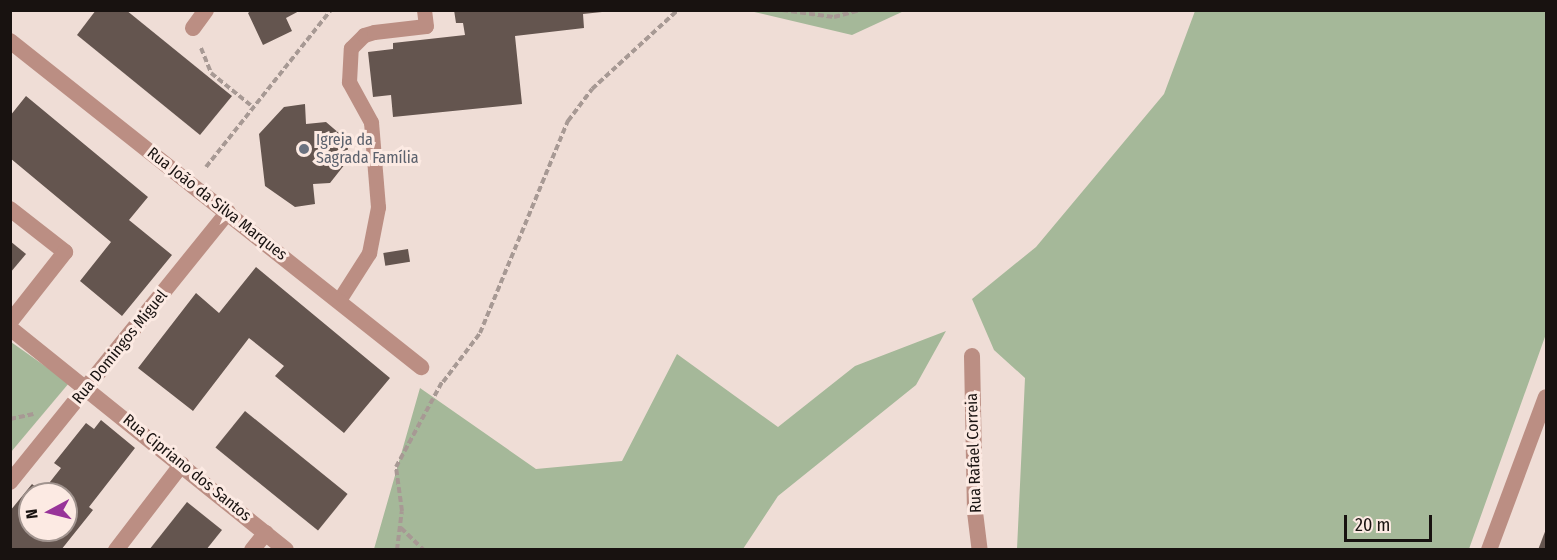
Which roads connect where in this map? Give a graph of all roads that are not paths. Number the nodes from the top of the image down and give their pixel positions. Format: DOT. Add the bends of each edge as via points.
graph roads {
  1 [pos="206,10"];
  2 [pos="424,10"];
  3 [pos="193,28"];
  4 [pos="10,41"];
  5 [pos="10,209"];
  6 [pos="228,212"];
  7 [pos="339,300"];
  8 [pos="10,322"];
  9 [pos="10,327"];
  10 [pos="972,356"];
  11 [pos="422,367"];
  12 [pos="88,387"];
  13 [pos="1546,397"];
  14 [pos="182,464"];
  15 [pos="10,482"];
  16 [pos="266,533"];
  17 [pos="116,549"];
  18 [pos="252,549"];
  19 [pos="286,549"];
  20 [pos="980,549"];
  21 [pos="1489,549"];
  1 -- 3 [label="street"];
  2 -- 7 [label="lane" via="426,26 374,32 364,35 351,48 349,82 371,122 378,207 369,253"];
  4 -- 6 [label="street, Rua João da Silva Marques"];
  5 -- 8 [label="street" via="65,252"];
  6 -- 7 [label="street, Rua João da Silva Marques"];
  6 -- 12 [label="street, Rua Domingos Miguel"];
  7 -- 11 [label="street, Rua João da Silva Marques"];
  9 -- 12 [label="street, Rua Cipriano dos Santos"];
  10 -- 20 [label="street, Rua Rafael Correia" via="975,512"];
  12 -- 14 [label="street, Rua Cipriano dos Santos"];
  12 -- 15 [label="street, Rua Domingos Miguel"];
  13 -- 21 [label="street"];
  14 -- 16 [label="street, Rua Cipriano dos Santos"];
  14 -- 17 [label="street"];
  16 -- 18 [label="street"];
  16 -- 19 [label="street, Rua Cipriano dos Santos"];
}
